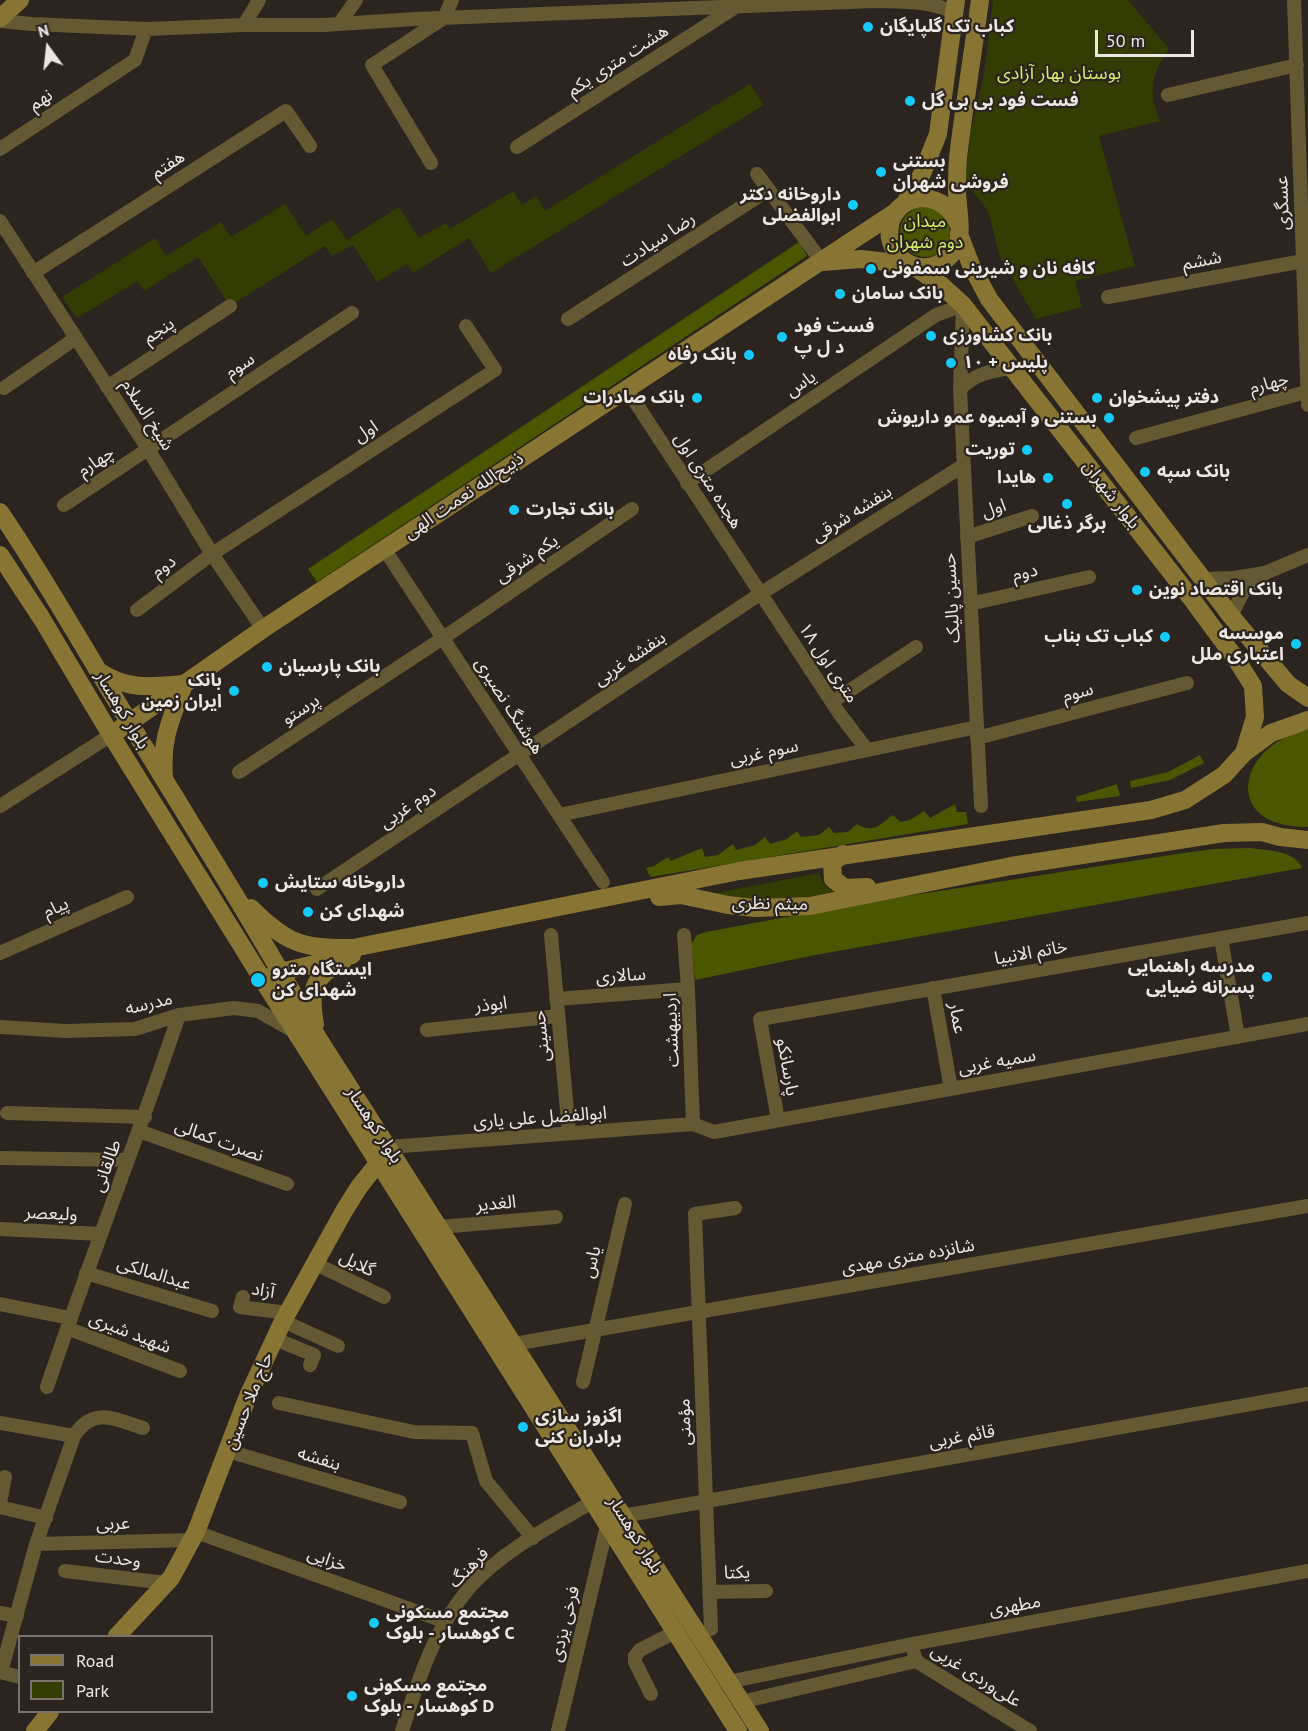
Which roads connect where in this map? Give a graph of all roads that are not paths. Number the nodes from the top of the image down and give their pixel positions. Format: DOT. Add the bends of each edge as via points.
graph roads {
  1 [pos="20,0"];
  2 [pos="259,0"];
  3 [pos="356,0"];
  4 [pos="452,0"];
  5 [pos="875,0"];
  6 [pos="980,0"];
  7 [pos="1294,0"];
  8 [pos="841,1"];
  9 [pos="738,5"];
  10 [pos="955,6"];
  11 [pos="444,18"];
  12 [pos="0,20"];
  13 [pos="339,24"];
  14 [pos="244,25"];
  15 [pos="146,29"];
  16 [pos="1302,38"];
  17 [pos="1297,65"];
  18 [pos="1168,95"];
  19 [pos="310,146"];
  20 [pos="517,147"];
  21 [pos="0,149"];
  22 [pos="431,163"];
  23 [pos="757,174"];
  24 [pos="1304,181"];
  25 [pos="768,190"];
  26 [pos="901,207"];
  27 [pos="2,229"];
  28 [pos="959,229"];
  29 [pos="1303,261"];
  30 [pos="822,262"];
  31 [pos="912,265"];
  32 [pos="33,273"];
  33 [pos="1108,297"];
  34 [pos="963,305"];
  35 [pos="230,306"];
  36 [pos="352,313"];
  37 [pos="1306,316"];
  38 [pos="568,320"];
  39 [pos="466,326"];
  40 [pos="76,338"];
  41 [pos="1011,368"];
  42 [pos="107,387"];
  43 [pos="4,388"];
  44 [pos="626,388"];
  45 [pos="960,389"];
  46 [pos="1307,399"];
  47 [pos="1136,438"];
  48 [pos="148,449"];
  49 [pos="964,465"];
  50 [pos="687,483"];
  51 [pos="64,505"];
  52 [pos="632,509"];
  53 [pos="0,512"];
  54 [pos="1032,516"];
  55 [pos="967,537"];
  56 [pos="385,550"];
  57 [pos="212,554"];
  58 [pos="0,555"];
  59 [pos="1308,555"];
  60 [pos="1265,573"];
  61 [pos="1089,577"];
  62 [pos="1202,579"];
  63 [pos="760,594"];
  64 [pos="970,604"];
  65 [pos="137,610"];
  66 [pos="1231,616"];
  67 [pos="263,629"];
  68 [pos="443,639"];
  69 [pos="916,647"];
  70 [pos="99,671"];
  71 [pos="1187,683"];
  72 [pos="184,684"];
  73 [pos="1308,698"];
  74 [pos="832,702"];
  75 [pos="1308,720"];
  76 [pos="130,724"];
  77 [pos="977,733"];
  78 [pos="111,735"];
  79 [pos="867,750"];
  80 [pos="1244,753"];
  81 [pos="519,754"];
  82 [pos="239,772"];
  83 [pos="164,778"];
  84 [pos="0,806"];
  85 [pos="981,806"];
  86 [pos="559,815"];
  87 [pos="1308,840"];
  88 [pos="843,854"];
  89 [pos="603,882"];
  90 [pos="912,885"];
  91 [pos="317,889"];
  92 [pos="232,890"];
  93 [pos="127,897"];
  94 [pos="1308,923"];
  95 [pos="550,935"];
  96 [pos="684,935"];
  97 [pos="1221,938"];
  98 [pos="0,953"];
  99 [pos="357,954"];
  100 [pos="281,972"];
  101 [pos="263,980"];
  102 [pos="933,988"];
  103 [pos="688,989"];
  104 [pos="556,999"];
  105 [pos="178,1015"];
  106 [pos="558,1016"];
  107 [pos="760,1019"];
  108 [pos="1308,1024"];
  109 [pos="0,1027"];
  110 [pos="427,1030"];
  111 [pos="299,1035"];
  112 [pos="1238,1037"];
  113 [pos="318,1038"];
  114 [pos="951,1089"];
  115 [pos="7,1113"];
  116 [pos="145,1117"];
  117 [pos="778,1120"];
  118 [pos="693,1124"];
  119 [pos="139,1131"];
  120 [pos="569,1133"];
  121 [pos="384,1155"];
  122 [pos="0,1158"];
  123 [pos="128,1160"];
  124 [pos="287,1184"];
  125 [pos="625,1204"];
  126 [pos="1308,1206"];
  127 [pos="735,1208"];
  128 [pos="556,1217"];
  129 [pos="440,1227"];
  130 [pos="0,1229"];
  131 [pos="101,1234"];
  132 [pos="314,1263"];
  133 [pos="86,1273"];
  134 [pos="243,1297"];
  135 [pos="384,1297"];
  136 [pos="0,1304"];
  137 [pos="212,1311"];
  138 [pos="699,1311"];
  139 [pos="286,1317"];
  140 [pos="68,1323"];
  141 [pos="595,1329"];
  142 [pos="275,1339"];
  143 [pos="514,1344"];
  144 [pos="338,1346"];
  145 [pos="310,1365"];
  146 [pos="180,1371"];
  147 [pos="583,1382"];
  148 [pos="47,1387"];
  149 [pos="1308,1394"];
  150 [pos="279,1403"];
  151 [pos="0,1424"];
  152 [pos="142,1428"];
  153 [pos="74,1436"];
  154 [pos="228,1450"];
  155 [pos="5,1477"];
  156 [pos="706,1501"];
  157 [pos="400,1502"];
  158 [pos="592,1502"];
  159 [pos="0,1505"];
  160 [pos="623,1516"];
  161 [pos="46,1518"];
  162 [pos="607,1526"];
  163 [pos="194,1536"];
  164 [pos="533,1538"];
  165 [pos="36,1544"];
  166 [pos="65,1571"];
  167 [pos="1308,1571"];
  168 [pos="166,1584"];
  169 [pos="766,1591"];
  170 [pos="709,1592"];
  171 [pos="0,1613"];
  172 [pos="17,1616"];
  173 [pos="446,1622"];
  174 [pos="711,1629"];
  175 [pos="675,1632"];
  176 [pos="118,1635"];
  177 [pos="912,1644"];
  178 [pos="916,1661"];
  179 [pos="0,1672"];
  180 [pos="18,1676"];
  181 [pos="728,1682"];
  182 [pos="651,1694"];
  183 [pos="741,1702"];
  184 [pos="49,1713"];
  185 [pos="35,1731"];
  186 [pos="402,1731"];
  187 [pos="558,1731"];
  188 [pos="738,1731"];
  189 [pos="760,1731"];
  190 [pos="1030,1731"];
  1 -- 12 [label="main road"];
  2 -- 14 [label="street"];
  3 -- 13 [label="street"];
  4 -- 11 [label="street"];
  5 -- 8 [label="street"];
  5 -- 10 [label="street"];
  6 -- 28 [label="main road, بلوار شهران" via="958,159"];
  7 -- 16 [label="street, عسگری"];
  8 -- 9 [label="street"];
  9 -- 11 [label="street"];
  9 -- 20 [label="street, هشت متری یکم"];
  10 -- 26 [label="main road" via="938,134 922,174"];
  11 -- 13 [label="street"];
  11 -- 22 [label="street" via="372,65"];
  12 -- 15 [label="street"];
  13 -- 14 [label="street"];
  14 -- 15 [label="street"];
  15 -- 21 [label="street, نهم" via="135,60"];
  16 -- 17 [label="street, عسگری"];
  17 -- 18 [label="street"];
  17 -- 24 [label="street, عسگری"];
  19 -- 32 [label="street, هفتم" via="286,111"];
  23 -- 25 [label="street"];
  24 -- 29 [label="street, عسگری"];
  25 -- 30 [label="street"];
  25 -- 38 [label="street, رضا سیادت"];
  26 -- 28 [label="main road" via="915,199 937,200 954,213"];
  26 -- 30 [label="main road, ذبیح‌الله نعمت الهی"];
  26 -- 31 [label="main road" via="892,220 891,242 895,252"];
  27 -- 32 [label="street, شیخ السلام"];
  28 -- 31 [label="main road" via="957,245 944,262 934,266"];
  28 -- 62 [label="main road, بلوار شهران" via="971,265 989,299"];
  29 -- 33 [label="street, ششم"];
  29 -- 37 [label="street, عسگری"];
  30 -- 31 [label="main road" via="861,260"];
  30 -- 44 [label="main road, ذبیح‌الله نعمت الهی"];
  31 -- 34 [label="main road, بلوار شهران"];
  32 -- 40 [label="street, شیخ السلام"];
  34 -- 41 [label="main road, بلوار شهران"];
  34 -- 45 [label="street, حسین پالیک"];
  34 -- 50 [label="street, یاس" via="936,315"];
  35 -- 42 [label="street, پنجم"];
  36 -- 48 [label="street, سوم"];
  37 -- 46 [label="street, عسگری"];
  39 -- 57 [label="street, اول" via="495,370"];
  40 -- 42 [label="street, شیخ السلام"];
  40 -- 43 [label="street"];
  41 -- 45 [label="street" via="984,372"];
  41 -- 80 [label="main road, بلوار شهران" via="1191,598 1253,686 1255,717"];
  42 -- 48 [label="street, شیخ السلام"];
  44 -- 50 [label="street, هجده متری اول"];
  44 -- 56 [label="main road, ذبیح‌الله نعمت الهی"];
  45 -- 49 [label="street, حسین پالیک"];
  46 -- 47 [label="street, چهارم"];
  48 -- 51 [label="street, چهارم"];
  48 -- 57 [label="street, شیخ السلام"];
  49 -- 55 [label="street, حسین پالیک"];
  49 -- 63 [label="street, بنفشه شرقی"];
  50 -- 63 [label="street, هجده متری اول"];
  52 -- 68 [label="street, یکم شرقی"];
  53 -- 70 [label="main road, بلوار کوهسار"];
  54 -- 55 [label="street, اول"];
  55 -- 64 [label="street, حسین پالیک"];
  56 -- 67 [label="main road, ذبیح‌الله نعمت الهی"];
  56 -- 68 [label="street, هوشنگ نصیری"];
  57 -- 65 [label="street, دوم"];
  57 -- 67 [label="street, شیخ السلام"];
  58 -- 78 [label="main road, بلوار کوهسار"];
  59 -- 60 [label="street"];
  60 -- 62 [label="street"];
  60 -- 66 [label="street" via="1243,592"];
  61 -- 64 [label="street, دوم"];
  62 -- 66 [label="main road, بلوار شهران"];
  63 -- 74 [label="street, ۱۸ متری اول"];
  63 -- 81 [label="street, بنفشه غربی"];
  64 -- 77 [label="street, حسین پالیک"];
  66 -- 73 [label="main road, بلوار شهران" via="1288,684"];
  67 -- 72 [label="main road, ذبیح‌الله نعمت الهی"];
  68 -- 81 [label="street, هوشنگ نصیری"];
  68 -- 82 [label="street, پرستو"];
  69 -- 74 [label="street"];
  70 -- 72 [label="main road" via="133,687"];
  70 -- 76 [label="main road, بلوار کوهسار"];
  71 -- 77 [label="street, سوم"];
  72 -- 76 [label="main road, ذبیح‌الله نعمت الهی"];
  72 -- 83 [label="main road" via="165,733"];
  74 -- 79 [label="street, ۱۸ متری اول"];
  75 -- 80 [label="main road" via="1271,734"];
  76 -- 78 [label="main road, ذبیح‌الله نعمت الهی"];
  76 -- 83 [label="main road, بلوار کوهسار"];
  77 -- 79 [label="street, سوم غربی"];
  77 -- 85 [label="street, حسین پالیک"];
  78 -- 84 [label="street"];
  78 -- 101 [label="main road, بلوار کوهسار"];
  79 -- 86 [label="street, سوم غربی"];
  80 -- 88 [label="main road, میثم نظری" via="1224,775 1205,788 1185,800 1151,810"];
  81 -- 86 [label="street, هوشنگ نصیری"];
  81 -- 91 [label="street, دوم غربی"];
  83 -- 92 [label="main road, بلوار کوهسار"];
  86 -- 89 [label="street, هوشنگ نصیری"];
  87 -- 90 [label="main road, میثم نظری" via="1262,832 1224,833"];
  88 -- 90 [label="main road" via="832,863 832,871 833,879 845,888"];
  88 -- 92 [label="main road, میثم نظری" via="353,948 302,944 281,935"];
  90 -- 99 [label="main road, میثم نظری" via="787,908 728,905 681,895 624,899"];
  92 -- 100 [label="main road, بلوار کوهسار"];
  93 -- 98 [label="street, پیام"];
  94 -- 97 [label="street, خاتم الانبیا"];
  95 -- 104 [label="street, حسینی"];
  96 -- 103 [label="street, اردیبهشت"];
  97 -- 102 [label="street, خاتم الانبیا"];
  97 -- 112 [label="street"];
  99 -- 100 [label="main road, میثم نظری"];
  99 -- 113 [label="main road" via="334,965 314,986 312,1011"];
  100 -- 101 [label="main road, میثم نظری"];
  100 -- 113 [label="main road, بلوار کوهسار"];
  101 -- 111 [label="main road, بلوار کوهسار"];
  102 -- 107 [label="street, خاتم الانبیا"];
  102 -- 114 [label="street, عمار"];
  103 -- 104 [label="street, سالاری"];
  103 -- 118 [label="street, اردیبهشت"];
  104 -- 106 [label="street, حسینی"];
  105 -- 109 [label="street, مدرسه" via="135,1029 66,1031"];
  105 -- 111 [label="street, مدرسه" via="234,1008 258,1011"];
  105 -- 116 [label="street, طالقانی"];
  106 -- 110 [label="street, ابوذر"];
  106 -- 120 [label="street, حسینی"];
  107 -- 117 [label="street, پارسانکو"];
  108 -- 112 [label="street, سمیه غربی"];
  111 -- 121 [label="main road, بلوار کوهسار"];
  112 -- 114 [label="street, سمیه غربی"];
  113 -- 121 [label="main road, بلوار کوهسار"];
  114 -- 117 [label="street, سمیه غربی"];
  115 -- 116 [label="street"];
  116 -- 119 [label="street, طالقانی"];
  117 -- 118 [label="street, سمیه غربی" via="714,1132"];
  118 -- 120 [label="street, ابوالفضل علی یاری"];
  119 -- 123 [label="street, طالقانی"];
  119 -- 124 [label="street, نصرت کمالی"];
  120 -- 121 [label="street, ابوالفضل علی یاری"];
  121 -- 129 [label="main road, بلوار کوهسار"];
  121 -- 132 [label="main road, حاج ملا حسین" via="359,1187"];
  121 -- 158 [label="main road, بلوار کوهسار"];
  122 -- 123 [label="street"];
  123 -- 131 [label="street, طالقانی"];
  125 -- 141 [label="street, یاس"];
  126 -- 138 [label="street, شانزده متری مهدی"];
  127 -- 138 [label="street, مؤمنی" via="695,1214"];
  128 -- 129 [label="street, الغدیر"];
  129 -- 143 [label="main road, بلوار کوهسار"];
  130 -- 131 [label="street, ولیعصر"];
  131 -- 133 [label="street, طالقانی"];
  132 -- 135 [label="street, گلایل"];
  132 -- 139 [label="main road, حاج ملا حسین"];
  133 -- 137 [label="street, عبدالمالکی"];
  133 -- 140 [label="street, طالقانی"];
  134 -- 139 [label="street, آزاد" via="240,1307"];
  136 -- 140 [label="street, شهید شیری"];
  138 -- 141 [label="street, شانزده متری مهدی"];
  138 -- 156 [label="street, مؤمنی"];
  139 -- 142 [label="main road, حاج ملا حسین"];
  139 -- 144 [label="street"];
  140 -- 146 [label="street, شهید شیری"];
  140 -- 148 [label="street"];
  141 -- 143 [label="street, شانزده متری مهدی"];
  141 -- 147 [label="street, یاس"];
  142 -- 145 [label="street" via="314,1355"];
  142 -- 154 [label="main road, حاج ملا حسین"];
  143 -- 160 [label="main road, بلوار کوهسار"];
  149 -- 156 [label="street, قائم غربی"];
  150 -- 164 [label="street" via="414,1432 472,1433 486,1480"];
  151 -- 153 [label="street"];
  152 -- 153 [label="street" via="103,1416 92,1417 81,1424"];
  153 -- 161 [label="street"];
  154 -- 157 [label="street, بنفشه"];
  154 -- 163 [label="main road, حاج ملا حسین"];
  155 -- 159 [label="street"];
  156 -- 160 [label="street, قائم غربی"];
  156 -- 170 [label="street, مؤمنی"];
  158 -- 162 [label="main road, بلوار کوهسار"];
  158 -- 164 [label="street, فرهنگ"];
  159 -- 161 [label="street"];
  160 -- 181 [label="main road, بلوار کوهسار"];
  161 -- 165 [label="street"];
  162 -- 175 [label="main road, بلوار کوهسار"];
  162 -- 187 [label="street, فرخی یزدی"];
  163 -- 165 [label="street, عربی"];
  163 -- 168 [label="main road, حاج ملا حسین"];
  163 -- 173 [label="street, خزایی"];
  164 -- 173 [label="street, فرهنگ" via="471,1586"];
  165 -- 172 [label="street"];
  166 -- 168 [label="street, وحدت"];
  167 -- 177 [label="street, مطهری"];
  168 -- 176 [label="main road, حاج ملا حسین"];
  169 -- 170 [label="street, یکتا"];
  170 -- 174 [label="street, مؤمنی"];
  171 -- 172 [label="street"];
  172 -- 179 [label="street"];
  173 -- 186 [label="street, فرهنگ" via="427,1658"];
  175 -- 182 [label="street" via="635,1656"];
  175 -- 188 [label="main road, بلوار کوهسار"];
  177 -- 178 [label="street, علی‌وردی غربی"];
  177 -- 181 [label="street, مطهری"];
  178 -- 183 [label="street"];
  178 -- 190 [label="street, علی‌وردی غربی"];
  179 -- 180 [label="street"];
  181 -- 183 [label="main road, بلوار کوهسار"];
  183 -- 189 [label="main road, بلوار کوهسار"];
  184 -- 185 [label="main road"];
}
